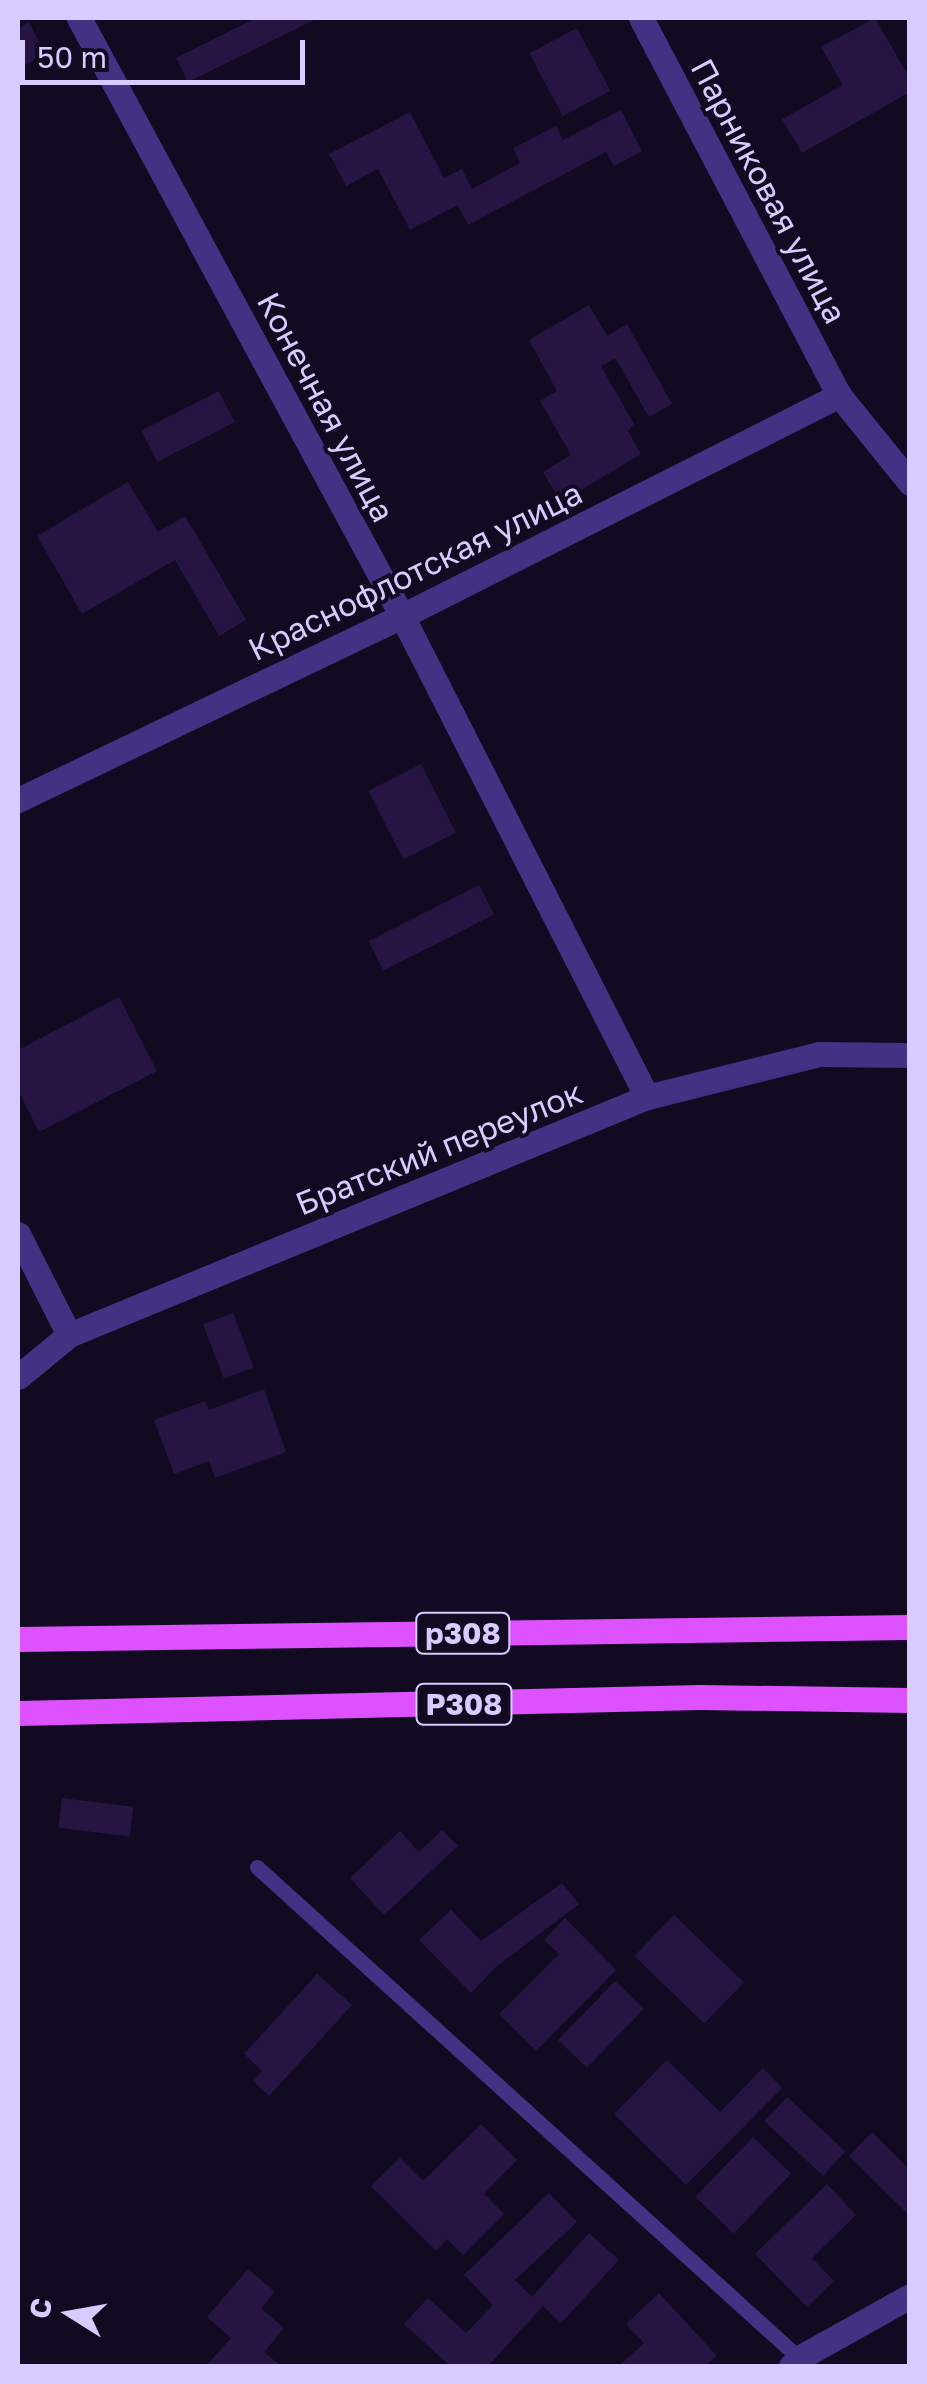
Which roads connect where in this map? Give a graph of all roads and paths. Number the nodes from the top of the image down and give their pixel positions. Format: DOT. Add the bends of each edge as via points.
graph roads {
  1 [pos="79,18"];
  2 [pos="641,18"];
  3 [pos="839,395"];
  4 [pos="910,483"];
  5 [pos="402,616"];
  6 [pos="18,800"];
  7 [pos="910,1055"];
  8 [pos="646,1097"];
  9 [pos="18,1234"];
  10 [pos="69,1336"];
  11 [pos="18,1376"];
  12 [pos="910,1627"];
  13 [pos="18,1640"];
  14 [pos="910,1700"];
  15 [pos="18,1713"];
  16 [pos="257,1867"];
  17 [pos="910,2296"];
  18 [pos="795,2362"];
  1 -- 5 [label="street, Конечная улица"];
  2 -- 3 [label="street, Парниковая улица"];
  3 -- 4 [label="street, Парниковая улица"];
  3 -- 5 [label="street, Краснофлотская улица"];
  5 -- 6 [label="street, Краснофлотская улица"];
  5 -- 8 [label="street, Конечная улица"];
  7 -- 8 [label="street, Братский переулок" via="819,1054"];
  8 -- 10 [label="street, Братский переулок"];
  9 -- 10 [label="street"];
  10 -- 11 [label="street, Братский переулок"];
  12 -- 13 [label="main road, p308"];
  14 -- 15 [label="main road, P308" via="700,1697"];
  16 -- 18 [label="lane"];
  17 -- 18 [label="street"];
}
